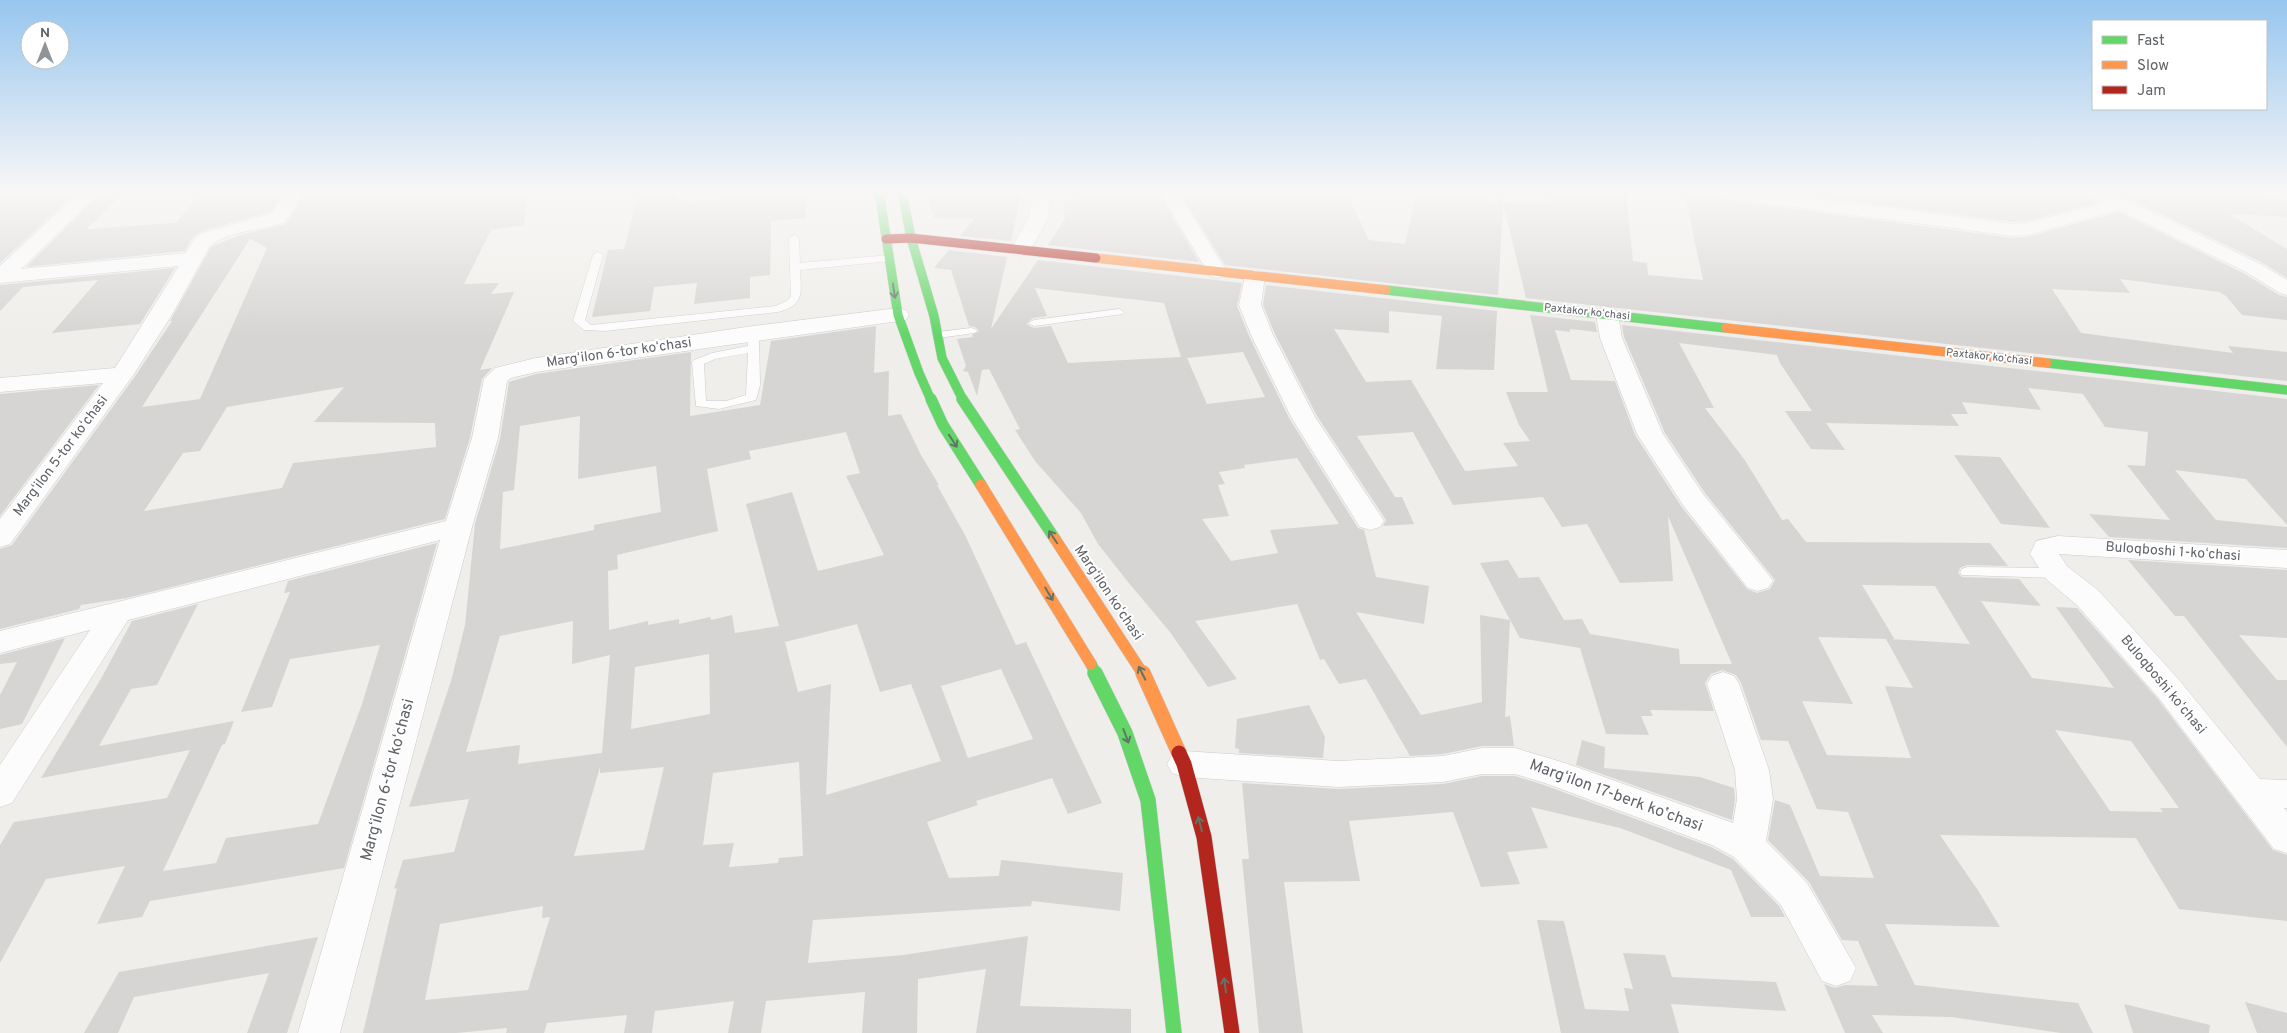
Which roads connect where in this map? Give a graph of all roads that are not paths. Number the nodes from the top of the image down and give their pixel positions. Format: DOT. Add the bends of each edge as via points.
graph roads {
  1 [pos="40,239"];
  2 [pos="206,239"];
  3 [pos="794,239"];
  4 [pos="886,239"];
  5 [pos="911,239"];
  6 [pos="922,239"];
  7 [pos="1026,239"];
  8 [pos="1197,239"];
  9 [pos="2194,239"];
  10 [pos="1020,250"];
  11 [pos="598,255"];
  12 [pos="194,258"];
  13 [pos="890,258"];
  14 [pos="796,267"];
  15 [pos="2253,268"];
  16 [pos="2287,271"];
  17 [pos="1217,272"];
  18 [pos="1255,276"];
  19 [pos="0,277"];
  20 [pos="2287,289"];
  21 [pos="1119,312"];
  22 [pos="1607,314"];
  23 [pos="898,315"];
  24 [pos="1034,323"];
  25 [pos="971,331"];
  26 [pos="938,335"];
  27 [pos="753,341"];
  28 [pos="122,374"];
  29 [pos="0,385"];
  30 [pos="2287,390"];
  31 [pos="1370,520"];
  32 [pos="458,527"];
  33 [pos="0,538"];
  34 [pos="2058,559"];
  35 [pos="2287,559"];
  36 [pos="1967,572"];
  37 [pos="1758,581"];
  38 [pos="117,613"];
  39 [pos="0,642"];
  40 [pos="1723,684"];
  41 [pos="1184,764"];
  42 [pos="2250,792"];
  43 [pos="0,794"];
  44 [pos="2287,794"];
  45 [pos="2287,838"];
  46 [pos="1747,846"];
  47 [pos="1836,968"];
  48 [pos="319,1033"];
  49 [pos="1174,1033"];
  50 [pos="1232,1033"];
  1 -- 19 [label="street"];
  2 -- 12 [label="street, Margʻilon 5-tor koʻchasi"];
  3 -- 14 [label="lane"];
  4 -- 13 [label="main road"];
  5 -- 26 [label="main road, Margʻilon koʻchasi"];
  6 -- 10 [label="main road, Paxtakor koʻchasi"];
  7 -- 10 [label="street"];
  8 -- 17 [label="street"];
  9 -- 15 [label="street"];
  10 -- 17 [label="main road, Paxtakor koʻchasi"];
  11 -- 14 [label="lane" via="580,321 584,326 595,328 778,309 792,302 796,296"];
  12 -- 19 [label="street"];
  12 -- 28 [label="street, Margʻilon 5-tor koʻchasi"];
  13 -- 14 [label="lane"];
  13 -- 23 [label="main road, one-way"];
  15 -- 16 [label="street"];
  15 -- 20 [label="street"];
  17 -- 18 [label="main road, Paxtakor koʻchasi"];
  18 -- 22 [label="main road, Paxtakor koʻchasi"];
  18 -- 31 [label="street" via="1250,305 1262,335 1303,417"];
  21 -- 24 [label="lane"];
  22 -- 30 [label="main road, Paxtakor koʻchasi"];
  22 -- 37 [label="street" via="1618,356 1650,434 1693,499"];
  23 -- 27 [label="street, Margʻilon 6-tor koʻchasi"];
  23 -- 49 [label="main road, one-way" via="943,426 1083,651 1126,733 1148,800"];
  25 -- 26 [label="lane"];
  41 -- 26 [label="main road, Margʻilon koʻchasi, one-way" via="1141,669 963,400 942,358"];
  27 -- 27 [label="lane" via="752,396 711,406 700,402 698,362"];
  27 -- 32 [label="street, Margʻilon 6-tor koʻchasi" via="536,365 503,373 496,379 485,438"];
  28 -- 29 [label="street, Margʻilon 5-tor koʻchasi"];
  28 -- 33 [label="street, Margʻilon 5-tor koʻchasi"];
  32 -- 38 [label="street"];
  32 -- 48 [label="street, Margʻilon 6-tor koʻchasi"];
  34 -- 35 [label="street, Buloqboshi 1-koʻchasi"];
  34 -- 36 [label="lane"];
  34 -- 42 [label="street, Buloqboshi koʻchasi" via="2088,598 2169,689"];
  38 -- 39 [label="street"];
  38 -- 43 [label="street"];
  40 -- 46 [label="street" via="1752,770 1755,799"];
  41 -- 46 [label="street, Margʻilon 17-berk koʼchasi" via="1338,774 1443,769 1482,761 1515,761 1668,814"];
  50 -- 41 [label="main road, Margʻilon koʻchasi, one-way" via="1204,837"];
  42 -- 44 [label="street"];
  42 -- 45 [label="street, Buloqboshi koʻchasi"];
  46 -- 47 [label="street, Margʻilon 17-berk koʼchasi" via="1794,894"];
}
